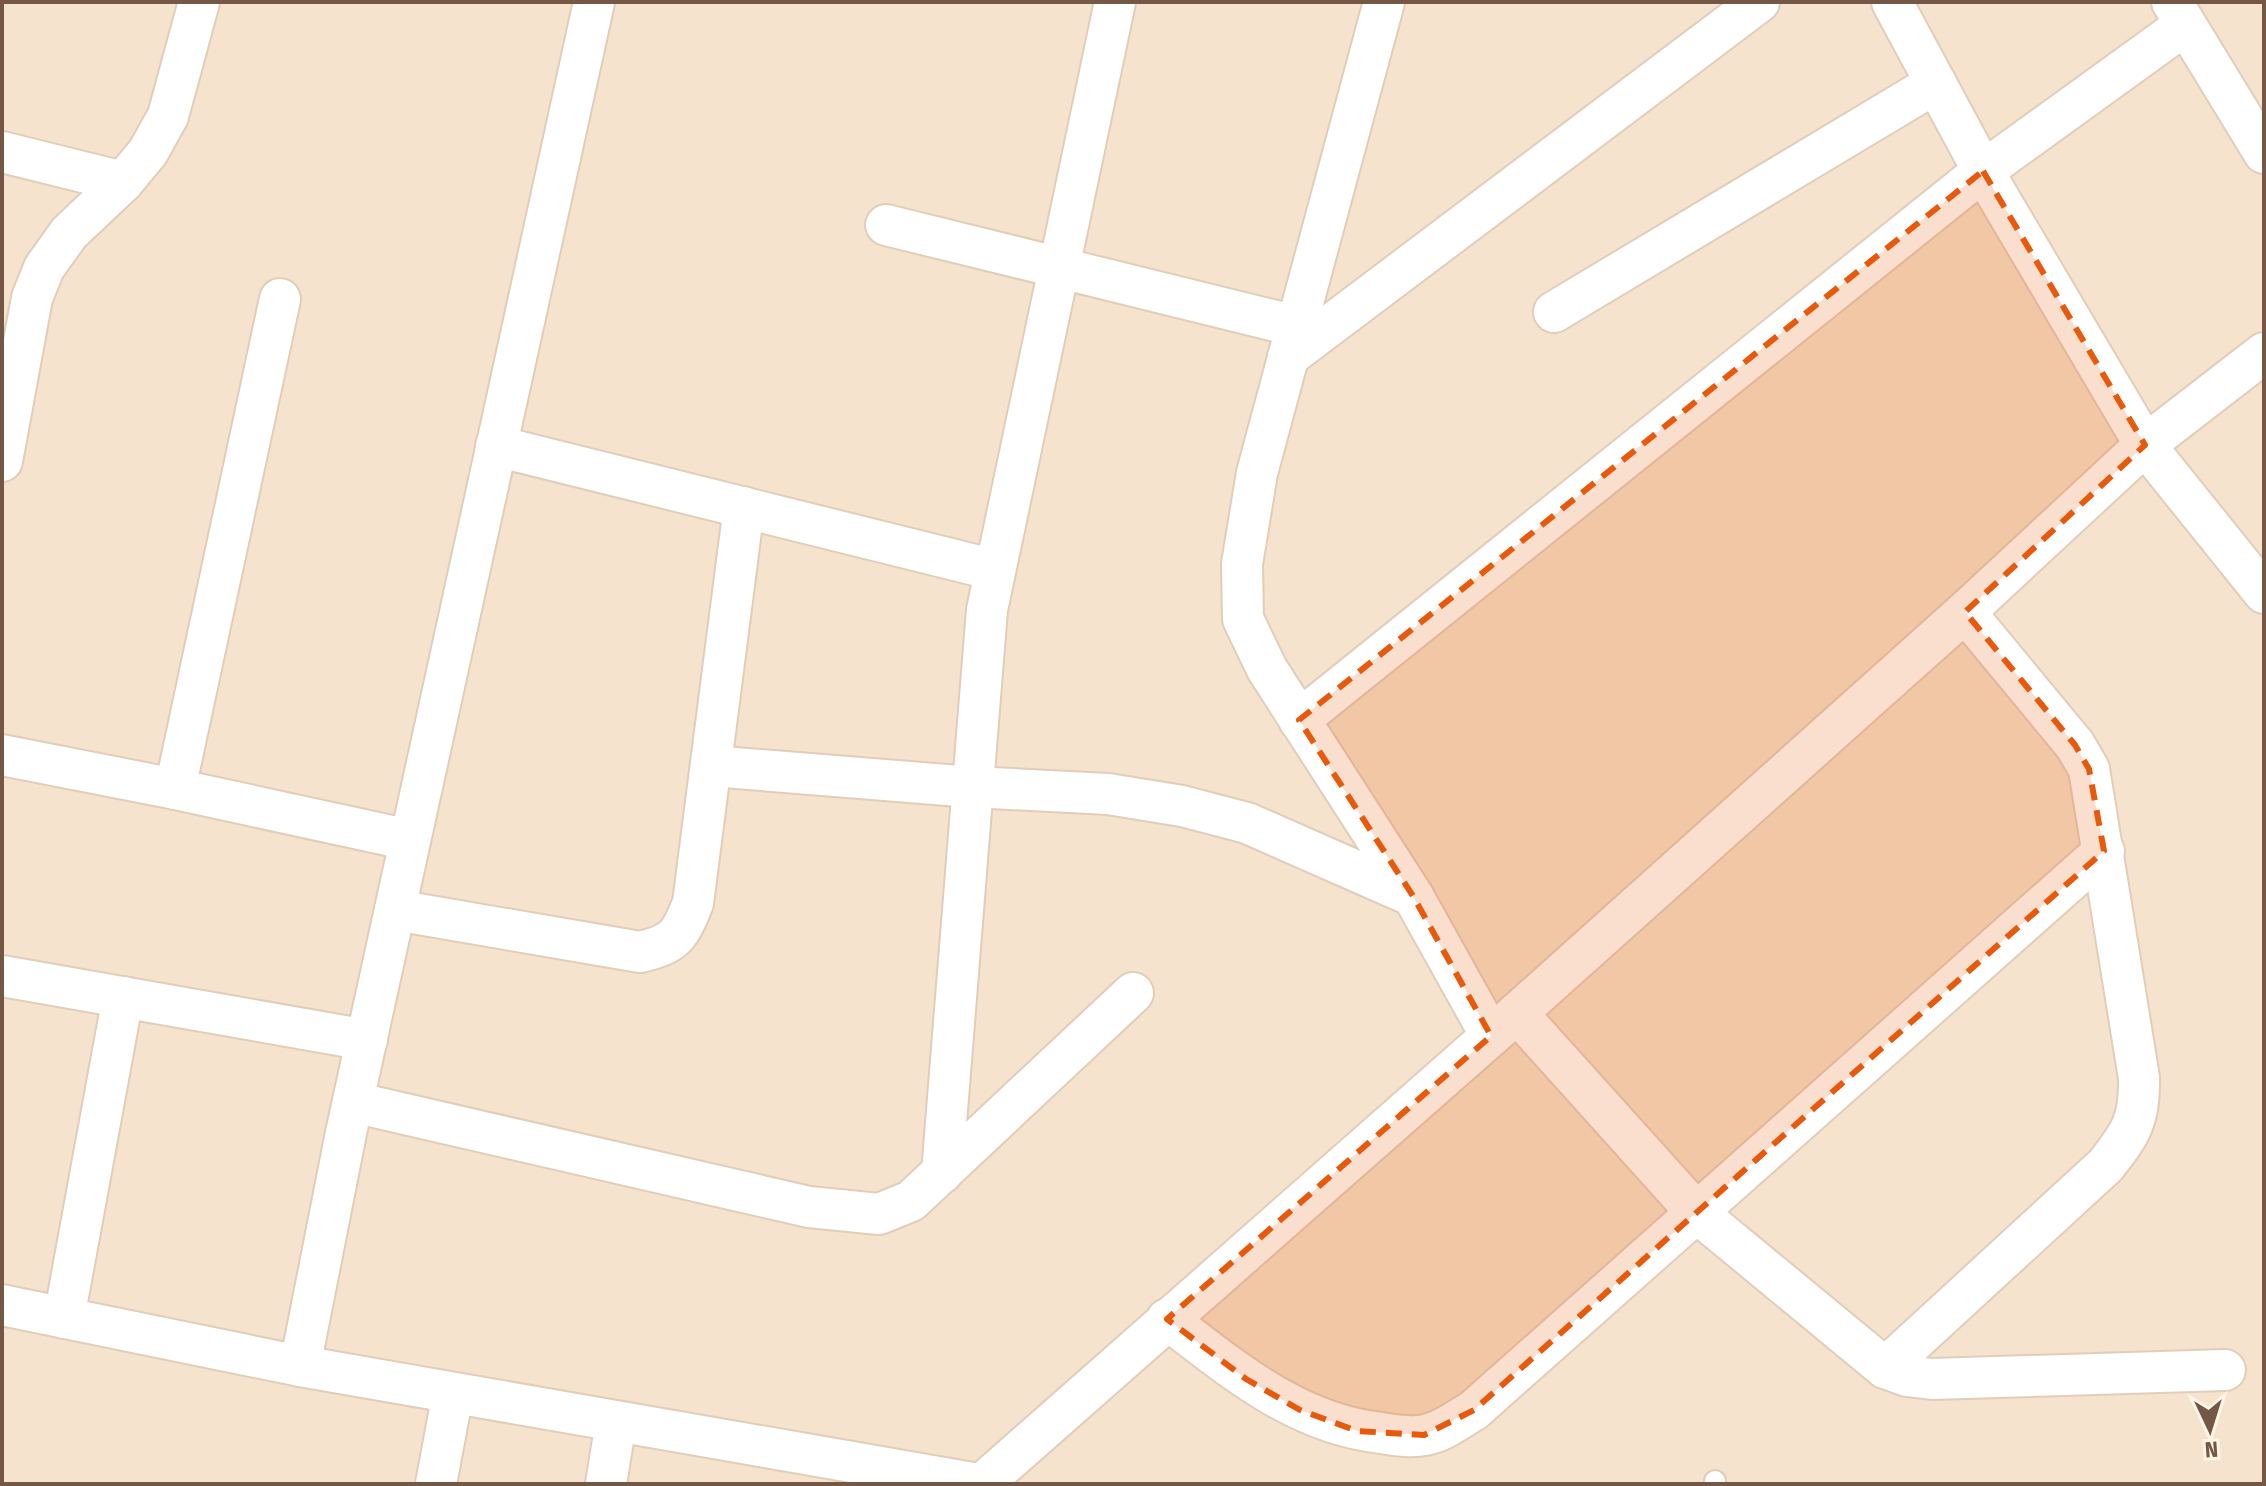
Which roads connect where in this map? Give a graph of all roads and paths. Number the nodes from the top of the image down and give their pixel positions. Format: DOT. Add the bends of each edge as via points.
graph roads {
  1 [pos="199,2"];
  2 [pos="594,2"];
  3 [pos="1115,2"];
  4 [pos="1384,2"];
  5 [pos="1759,2"];
  6 [pos="1892,2"];
  7 [pos="2179,14"];
  8 [pos="1936,83"];
  9 [pos="2,152"];
  10 [pos="2264,153"];
  11 [pos="1983,171"];
  12 [pos="123,182"];
  13 [pos="886,225"];
  14 [pos="1059,269"];
  15 [pos="280,299"];
  16 [pos="1554,312"];
  17 [pos="1292,342"];
  18 [pos="2264,353"];
  19 [pos="2145,445"];
  20 [pos="496,446"];
  21 [pos="2,461"];
  22 [pos="744,507"];
  23 [pos="995,570"];
  24 [pos="2264,593"];
  25 [pos="1965,612"];
  26 [pos="1299,720"];
  27 [pos="2,755"];
  28 [pos="711,766"];
  29 [pos="972,787"];
  30 [pos="175,789"];
  31 [pos="410,840"];
  32 [pos="2104,851"];
  33 [pos="1413,896"];
  34 [pos="395,910"];
  35 [pos="2,976"];
  36 [pos="1133,993"];
  37 [pos="123,997"];
  38 [pos="1504,1024"];
  39 [pos="367,1040"];
  40 [pos="353,1102"];
  41 [pos="942,1173"];
  42 [pos="1696,1212"];
  43 [pos="2,1305"];
  44 [pos="64,1318"];
  45 [pos="1167,1319"];
  46 [pos="300,1366"];
  47 [pos="1885,1368"];
  48 [pos="2225,1370"];
  49 [pos="453,1393"];
  50 [pos="616,1422"];
  51 [pos="436,1484"];
  52 [pos="606,1484"];
  53 [pos="980,1484"];
  1 -- 12 [label="street" via="168,116"];
  2 -- 20 [label="street"];
  3 -- 14 [label="street"];
  4 -- 17 [label="street"];
  5 -- 17 [label="street"];
  6 -- 8 [label="street"];
  7 -- 10 [label="street"];
  7 -- 11 [label="street"];
  8 -- 11 [label="street"];
  8 -- 16 [label="street"];
  9 -- 12 [label="street"];
  11 -- 19 [label="street"];
  11 -- 26 [label="street"];
  12 -- 21 [label="street" via="69,233 44,268 32,298"];
  13 -- 14 [label="street"];
  14 -- 17 [label="street"];
  14 -- 23 [label="street"];
  15 -- 30 [label="street"];
  17 -- 26 [label="street" via="1257,473 1242,564 1243,619"];
  18 -- 19 [label="street"];
  19 -- 24 [label="street"];
  19 -- 25 [label="street"];
  20 -- 22 [label="street"];
  20 -- 31 [label="street"];
  22 -- 23 [label="street"];
  22 -- 28 [label="street"];
  23 -- 29 [label="street"];
  25 -- 32 [label="street" via="2089,769"];
  25 -- 38 [label="street"];
  26 -- 33 [label="street"];
  27 -- 30 [label="street"];
  28 -- 29 [label="street"];
  28 -- 34 [label="street" via="693,903 683,929 664,946 640,952"];
  29 -- 33 [label="street" via="1108,794 1208,813 1247,823"];
  29 -- 41 [label="street"];
  30 -- 31 [label="street"];
  31 -- 34 [label="street"];
  32 -- 42 [label="street"];
  32 -- 47 [label="street" via="2139,1078 2140,1106 2129,1136 2106,1165"];
  33 -- 38 [label="street"];
  34 -- 39 [label="street"];
  35 -- 37 [label="street"];
  36 -- 41 [label="street"];
  37 -- 39 [label="street"];
  37 -- 44 [label="street"];
  38 -- 42 [label="street"];
  38 -- 45 [label="street"];
  39 -- 40 [label="street"];
  40 -- 41 [label="street" via="849,1213 879,1214 911,1201"];
  40 -- 46 [label="street"];
  42 -- 45 [label="street" via="1474,1410 1424,1435 1357,1431 1300,1410 1246,1379"];
  42 -- 47 [label="street"];
  43 -- 44 [label="street"];
  44 -- 46 [label="street"];
  45 -- 53 [label="street"];
  46 -- 49 [label="street"];
  47 -- 48 [label="street" via="1932,1379"];
  49 -- 50 [label="street"];
  49 -- 51 [label="street"];
  50 -- 52 [label="street"];
  50 -- 53 [label="street"];
}
